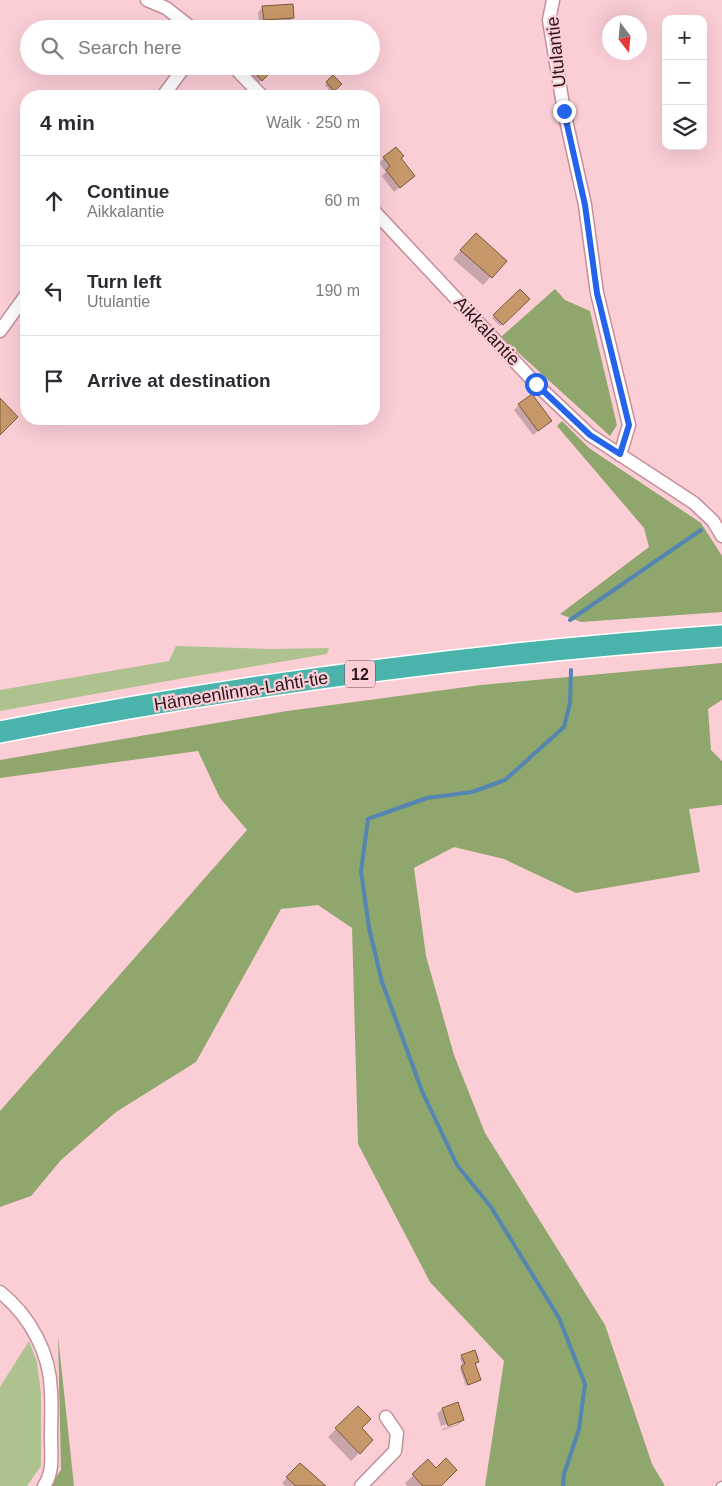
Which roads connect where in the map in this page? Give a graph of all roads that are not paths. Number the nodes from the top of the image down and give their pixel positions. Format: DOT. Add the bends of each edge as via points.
graph roads {
  1 [pos="148,0"];
  2 [pos="553,0"];
  3 [pos="181,20"];
  4 [pos="179,75"];
  5 [pos="242,75"];
  6 [pos="168,90"];
  7 [pos="256,90"];
  8 [pos="380,217"];
  9 [pos="20,303"];
  10 [pos="0,331"];
  11 [pos="620,454"];
  12 [pos="722,536"];
  13 [pos="722,636"];
  14 [pos="0,732"];
  15 [pos="0,1292"];
  16 [pos="386,1417"];
  17 [pos="44,1486"];
  18 [pos="361,1486"];
  1 -- 3 [label="street"];
  2 -- 11 [label="street, Utulantie" via="549,20 564,111 585,205 597,293 629,425"];
  4 -- 6 [label="street"];
  5 -- 7 [label="street"];
  8 -- 11 [label="street, Aikkalantie" via="536,384 590,435"];
  9 -- 10 [label="street"];
  11 -- 12 [label="street, Aikkalantie" via="694,503 713,521"];
  13 -- 14 [label="highway, Hämeenlinna-Lahti-tie / 12" via="446,662 175,701"];
  15 -- 17 [label="street" via="32,1328 44,1355 51,1390 51,1470"];
  16 -- 18 [label="street" via="397,1433 395,1451"];
}
